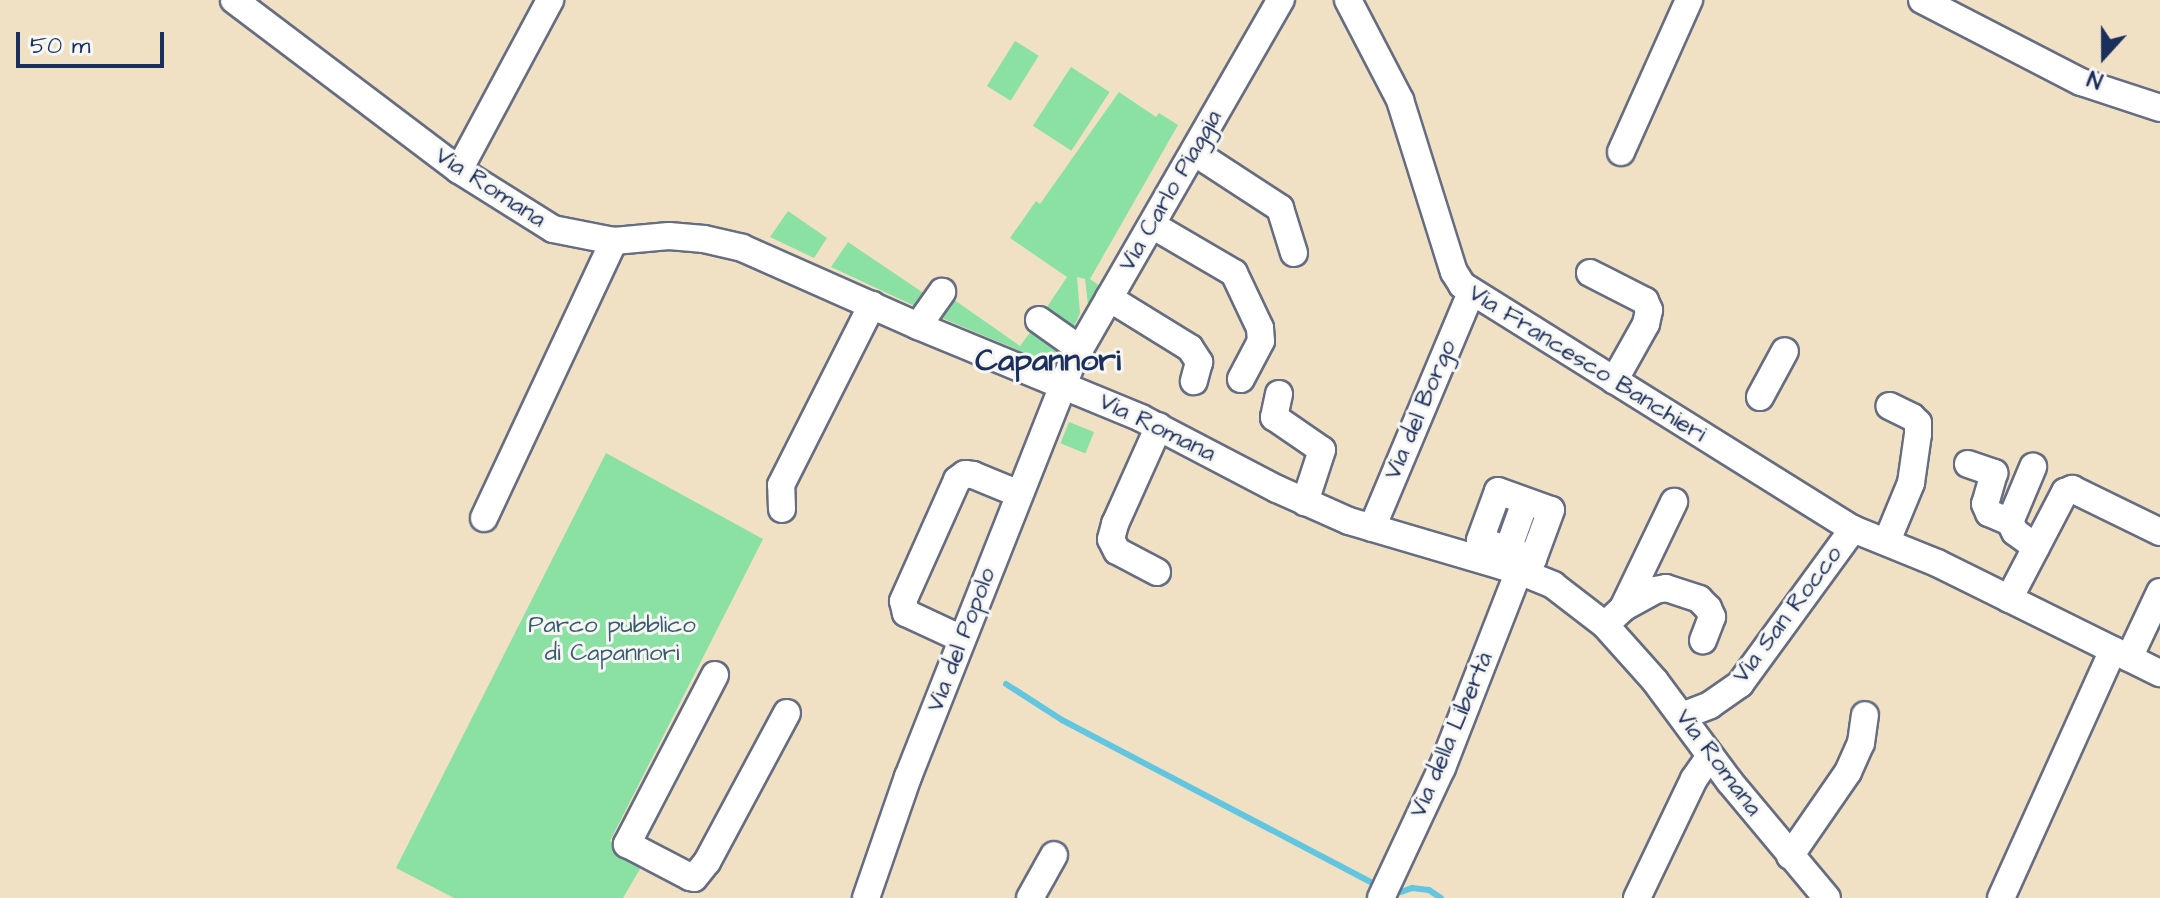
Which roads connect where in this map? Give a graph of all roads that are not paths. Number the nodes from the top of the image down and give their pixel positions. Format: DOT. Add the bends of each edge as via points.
graph roads {
  1 [pos="234,0"];
  2 [pos="550,0"];
  3 [pos="1281,0"];
  4 [pos="1348,0"];
  5 [pos="1689,0"];
  6 [pos="1702,0"];
  7 [pos="1922,0"];
  8 [pos="1672,65"];
  9 [pos="2160,108"];
  10 [pos="1194,152"];
  11 [pos="1621,152"];
  12 [pos="459,170"];
  13 [pos="1152,225"];
  14 [pos="614,241"];
  15 [pos="1294,253"];
  16 [pos="1590,273"];
  17 [pos="942,292"];
  18 [pos="1471,293"];
  19 [pos="1109,298"];
  20 [pos="872,305"];
  21 [pos="1039,320"];
  22 [pos="918,326"];
  23 [pos="1080,349"];
  24 [pos="1785,351"];
  25 [pos="1241,379"];
  26 [pos="1194,381"];
  27 [pos="1614,381"];
  28 [pos="1063,384"];
  29 [pos="1279,394"];
  30 [pos="1760,397"];
  31 [pos="1889,406"];
  32 [pos="1159,426"];
  33 [pos="1968,464"];
  34 [pos="2033,467"];
  35 [pos="1019,494"];
  36 [pos="1305,502"];
  37 [pos="1674,502"];
  38 [pos="1524,505"];
  39 [pos="782,509"];
  40 [pos="484,518"];
  41 [pos="2010,522"];
  42 [pos="1372,528"];
  43 [pos="1853,529"];
  44 [pos="2160,532"];
  45 [pos="1887,541"];
  46 [pos="2036,547"];
  47 [pos="1509,562"];
  48 [pos="1157,572"];
  49 [pos="2160,592"];
  50 [pos="2009,599"];
  51 [pos="1614,616"];
  52 [pos="962,639"];
  53 [pos="1703,640"];
  54 [pos="2121,654"];
  55 [pos="2160,673"];
  56 [pos="715,675"];
  57 [pos="787,713"];
  58 [pos="1865,715"];
  59 [pos="1682,716"];
  60 [pos="1710,756"];
  61 [pos="1054,855"];
  62 [pos="1790,856"];
  63 [pos="866,898"];
  64 [pos="1030,898"];
  65 [pos="1381,898"];
  66 [pos="1637,898"];
  67 [pos="1827,898"];
  68 [pos="2001,898"];
  1 -- 12 [label="street, Via Romana"];
  2 -- 12 [label="street"];
  3 -- 10 [label="street, Via Carlo Piaggia"];
  4 -- 18 [label="street, Via Francesco Banchieri" via="1400,100 1454,272"];
  5 -- 11 [label="street"];
  6 -- 8 [label="street"];
  7 -- 9 [label="street" via="2081,82"];
  10 -- 13 [label="street, Via Carlo Piaggia"];
  10 -- 15 [label="street" via="1280,208"];
  12 -- 14 [label="street, Via Romana" via="553,229"];
  13 -- 19 [label="street, Via Carlo Piaggia"];
  13 -- 25 [label="street" via="1234,273 1261,341"];
  14 -- 20 [label="street, Via Romana" via="669,236 742,248"];
  14 -- 40 [label="street"];
  16 -- 27 [label="street" via="1645,301 1649,310"];
  17 -- 22 [label="street"];
  18 -- 27 [label="street, Via Francesco Banchieri"];
  18 -- 42 [label="street, Via del Borgo"];
  19 -- 23 [label="street, Via Carlo Piaggia"];
  19 -- 26 [label="street" via="1190,348 1199,362"];
  20 -- 22 [label="street, Via Romana"];
  20 -- 39 [label="street" via="781,485"];
  21 -- 23 [label="street"];
  22 -- 28 [label="street, Via Romana"];
  23 -- 28 [label="street, Via Carlo Piaggia"];
  24 -- 30 [label="street"];
  27 -- 43 [label="street, Via Francesco Banchieri"];
  28 -- 32 [label="street, Via Romana"];
  28 -- 35 [label="street, Via del Popolo"];
  29 -- 36 [label="street" via="1274,417 1322,450"];
  31 -- 45 [label="street" via="1912,417 1918,434 1911,483"];
  32 -- 36 [label="street, Via Romana"];
  32 -- 48 [label="street" via="1111,539 1117,551"];
  33 -- 41 [label="street" via="1994,473 1986,509"];
  34 -- 41 [label="street"];
  35 -- 52 [label="street, Via del Popolo"];
  35 -- 52 [label="street" via="973,475 957,480 903,601 906,613"];
  36 -- 42 [label="street, Via Romana"];
  37 -- 51 [label="street"];
  38 -- 47 [label="street, Via della Libertà"];
  41 -- 46 [label="street"];
  42 -- 47 [label="street, Via Romana"];
  43 -- 45 [label="street, Via San Rocco"];
  43 -- 59 [label="street, Via San Rocco" via="1740,684"];
  44 -- 46 [label="street" via="2072,489 2065,492"];
  45 -- 50 [label="street, Via San Rocco"];
  46 -- 50 [label="street"];
  47 -- 51 [label="street, Via Romana"];
  47 -- 65 [label="street, Via della Libertà" via="1442,768"];
  49 -- 54 [label="street"];
  50 -- 54 [label="street"];
  51 -- 53 [label="street" via="1655,590 1682,591 1699,599 1712,617"];
  51 -- 59 [label="street, Via Romana"];
  52 -- 63 [label="street, Via del Popolo"];
  54 -- 55 [label="street"];
  54 -- 68 [label="street"];
  56 -- 57 [label="street" via="627,844 677,871 694,878 707,862"];
  58 -- 62 [label="street" via="1861,743 1848,772"];
  59 -- 60 [label="street, Via Romana"];
  60 -- 62 [label="street, Via Romana"];
  60 -- 66 [label="street"];
  61 -- 64 [label="street"];
  62 -- 67 [label="street, Via Romana"];
}
